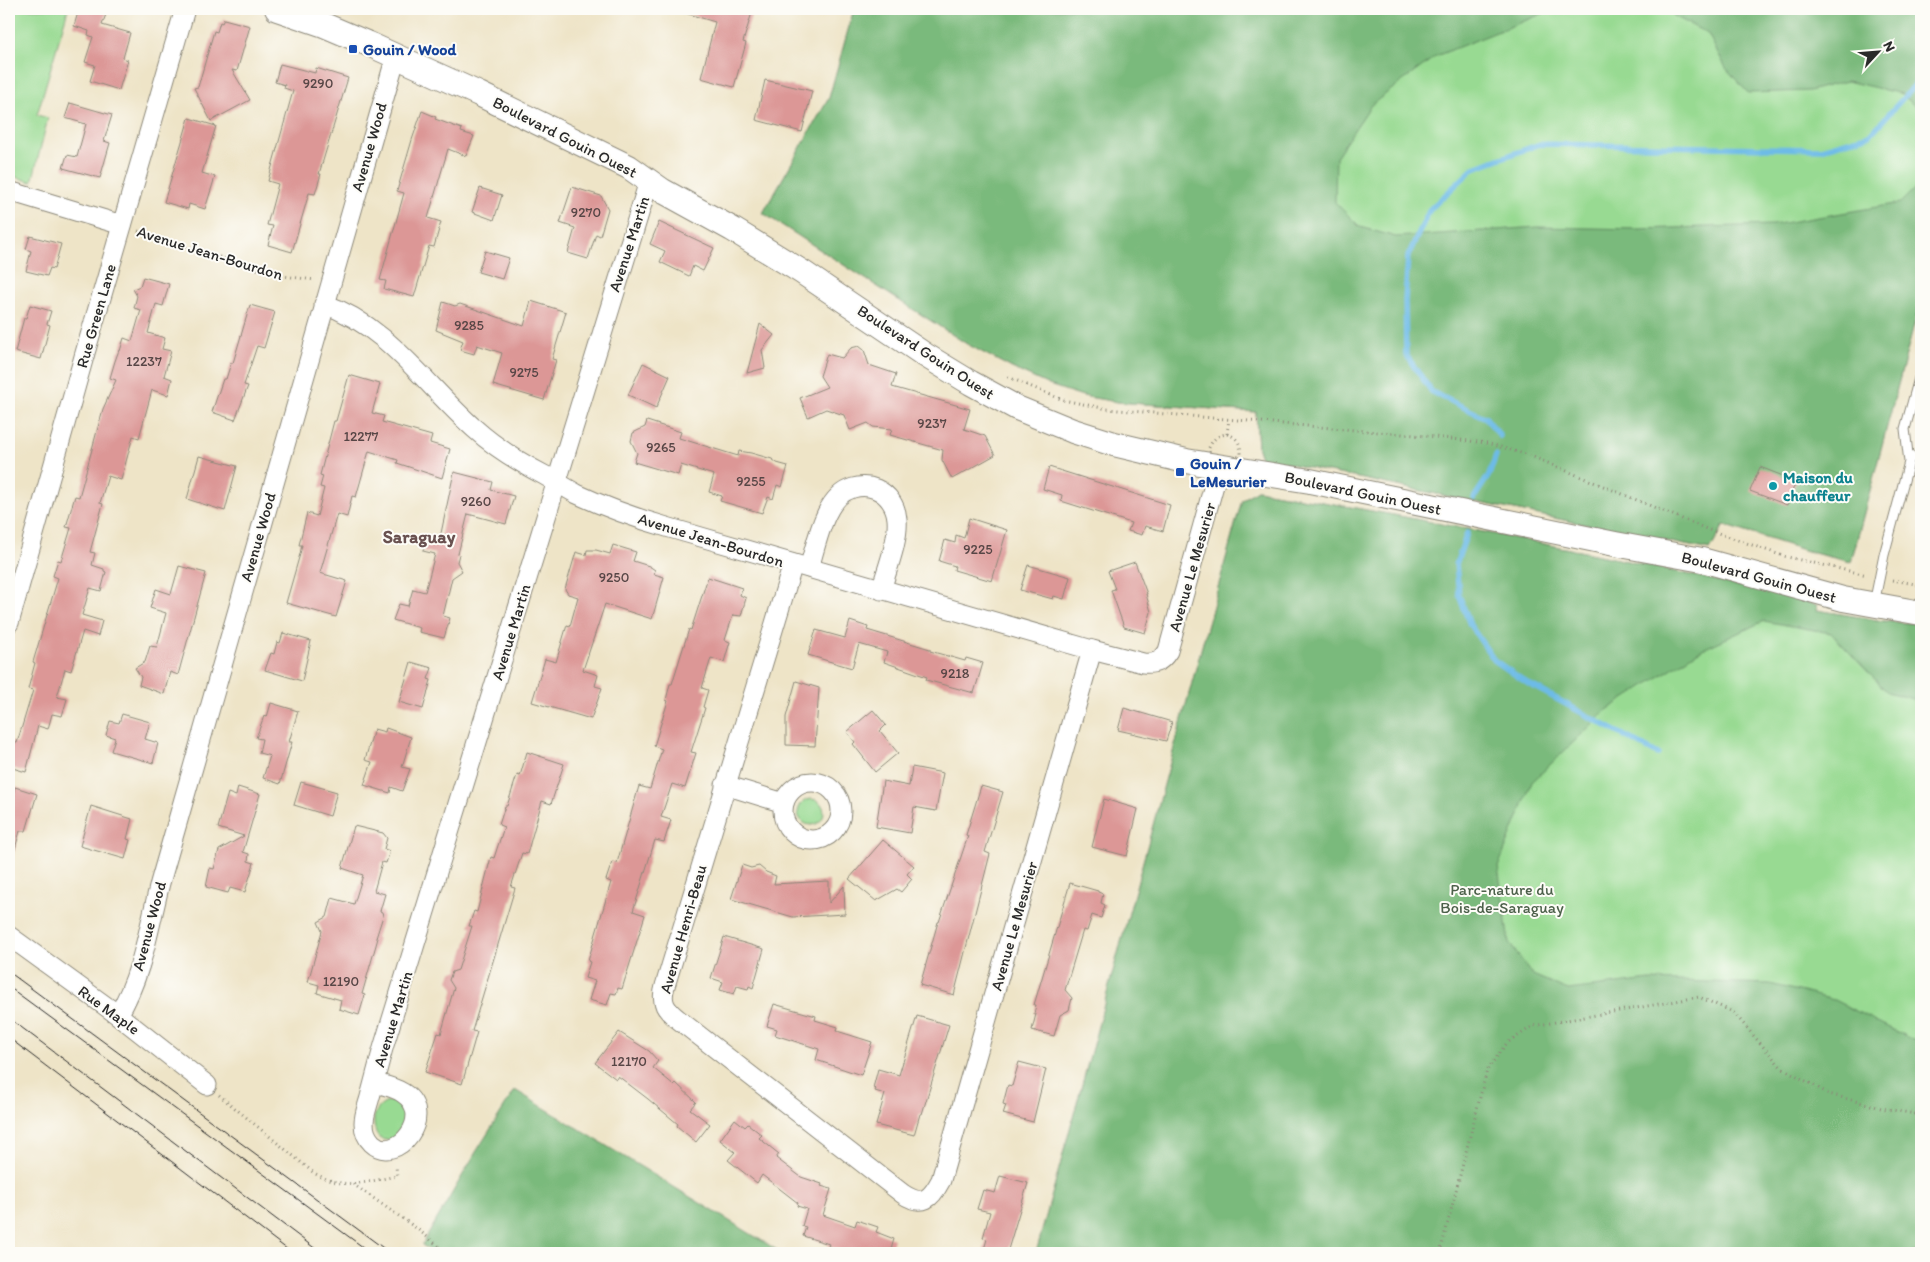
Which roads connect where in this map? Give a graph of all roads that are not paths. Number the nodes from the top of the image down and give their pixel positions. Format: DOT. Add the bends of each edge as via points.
graph roads {
  1 [pos="185,9"];
  2 [pos="280,9"];
  3 [pos="396,56"];
  4 [pos="649,181"];
  5 [pos="9,191"];
  6 [pos="126,227"];
  7 [pos="324,304"];
  8 [pos="1921,371"];
  9 [pos="1909,456"];
  10 [pos="1214,458"];
  11 [pos="1921,459"];
  12 [pos="556,482"];
  13 [pos="801,566"];
  14 [pos="881,590"];
  15 [pos="1874,605"];
  16 [pos="1921,613"];
  17 [pos="9,623"];
  18 [pos="1092,650"];
  19 [pos="1155,663"];
  20 [pos="725,785"];
  21 [pos="784,803"];
  22 [pos="9,936"];
  23 [pos="118,1015"];
  24 [pos="374,1083"];
  25 [pos="207,1085"];
  26 [pos="929,1198"];
  1 -- 6 [label="street, Rue Green Lane"];
  2 -- 3 [label="street, Boulevard Gouin Ouest"];
  3 -- 4 [label="street, Boulevard Gouin Ouest" via="608,156"];
  3 -- 7 [label="street, Avenue Wood"];
  4 -- 10 [label="street, Boulevard Gouin Ouest" via="802,272 925,355 1001,400 1055,424 1140,451"];
  4 -- 12 [label="street, Avenue Martin"];
  5 -- 6 [label="street, Avenue Jean-Bourdon"];
  6 -- 17 [label="street, Rue Green Lane"];
  7 -- 12 [label="street, Avenue Jean-Bourdon" via="348,314 379,336 497,448"];
  7 -- 23 [label="street, Avenue Wood" via="137,972"];
  8 -- 9 [label="lane" via="1905,429"];
  9 -- 11 [label="lane"];
  9 -- 15 [label="lane"];
  10 -- 15 [label="street, Boulevard Gouin Ouest" via="1310,481 1702,560"];
  10 -- 19 [label="street, Avenue Le Mesurier" via="1171,642 1164,657"];
  12 -- 13 [label="street, Avenue Jean-Bourdon" via="632,516"];
  12 -- 24 [label="street, Avenue Martin"];
  13 -- 14 [label="street, Avenue Jean-Bourdon"];
  13 -- 14 [label="street, Avenue Henri-Beau" via="839,494 857,487 875,489 890,500 897,519 896,538"];
  13 -- 20 [label="street, Avenue Henri-Beau"];
  14 -- 18 [label="street, Avenue Jean-Bourdon"];
  15 -- 16 [label="street, Boulevard Gouin Ouest"];
  18 -- 19 [label="street, Avenue Jean-Bourdon"];
  18 -- 26 [label="street, Avenue Le Mesurier" via="943,1172"];
  20 -- 21 [label="street"];
  20 -- 26 [label="street, Avenue Henri-Beau" via="663,992 663,1002 666,1008 903,1194 920,1201"];
  22 -- 23 [label="street, Rue Maple"];
  23 -- 25 [label="street, Rue Maple"];
}
